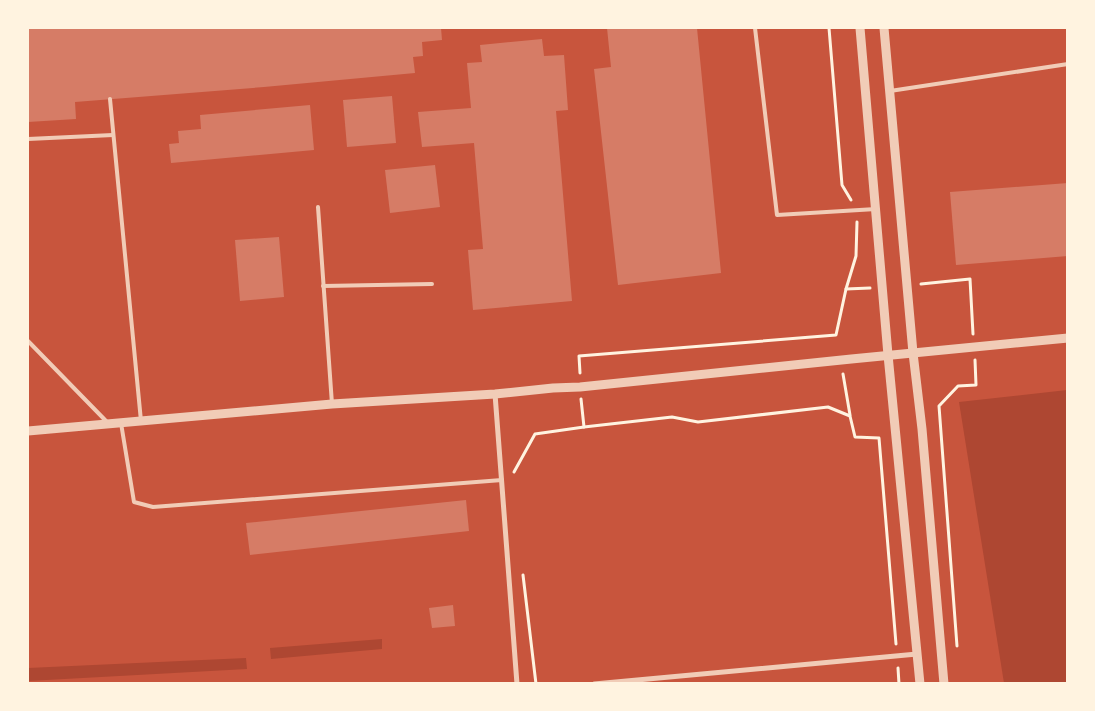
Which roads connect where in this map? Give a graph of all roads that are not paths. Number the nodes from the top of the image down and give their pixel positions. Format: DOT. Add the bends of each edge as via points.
graph roads {
  1 [pos="755,28"];
  2 [pos="860,28"];
  3 [pos="884,28"];
  4 [pos="1068,64"];
  5 [pos="890,91"];
  6 [pos="110,99"];
  7 [pos="113,135"];
  8 [pos="28,139"];
  9 [pos="318,207"];
  10 [pos="876,209"];
  11 [pos="432,284"];
  12 [pos="323,286"];
  13 [pos="1068,338"];
  14 [pos="28,341"];
  15 [pos="913,353"];
  16 [pos="888,355"];
  17 [pos="495,394"];
  18 [pos="332,404"];
  19 [pos="141,421"];
  20 [pos="122,423"];
  21 [pos="109,424"];
  22 [pos="28,431"];
  23 [pos="502,480"];
  24 [pos="917,654"];
  25 [pos="517,684"];
  26 [pos="594,684"];
  27 [pos="920,684"];
  28 [pos="944,684"];
  1 -- 10 [label="lane" via="777,215"];
  2 -- 10 [label="street"];
  3 -- 5 [label="street"];
  4 -- 5 [label="lane"];
  5 -- 15 [label="street"];
  6 -- 7 [label="lane"];
  7 -- 8 [label="lane"];
  7 -- 19 [label="lane"];
  9 -- 12 [label="lane"];
  10 -- 16 [label="street"];
  11 -- 12 [label="lane"];
  12 -- 18 [label="lane"];
  13 -- 15 [label="street"];
  14 -- 21 [label="lane"];
  15 -- 16 [label="street"];
  15 -- 28 [label="street"];
  16 -- 17 [label="street"];
  16 -- 24 [label="street"];
  17 -- 18 [label="street"];
  17 -- 23 [label="street"];
  18 -- 19 [label="street"];
  19 -- 20 [label="street"];
  20 -- 21 [label="street"];
  20 -- 23 [label="lane" via="134,502 153,507"];
  21 -- 22 [label="street"];
  23 -- 25 [label="street"];
  24 -- 26 [label="street"];
  24 -- 27 [label="street"];
}
